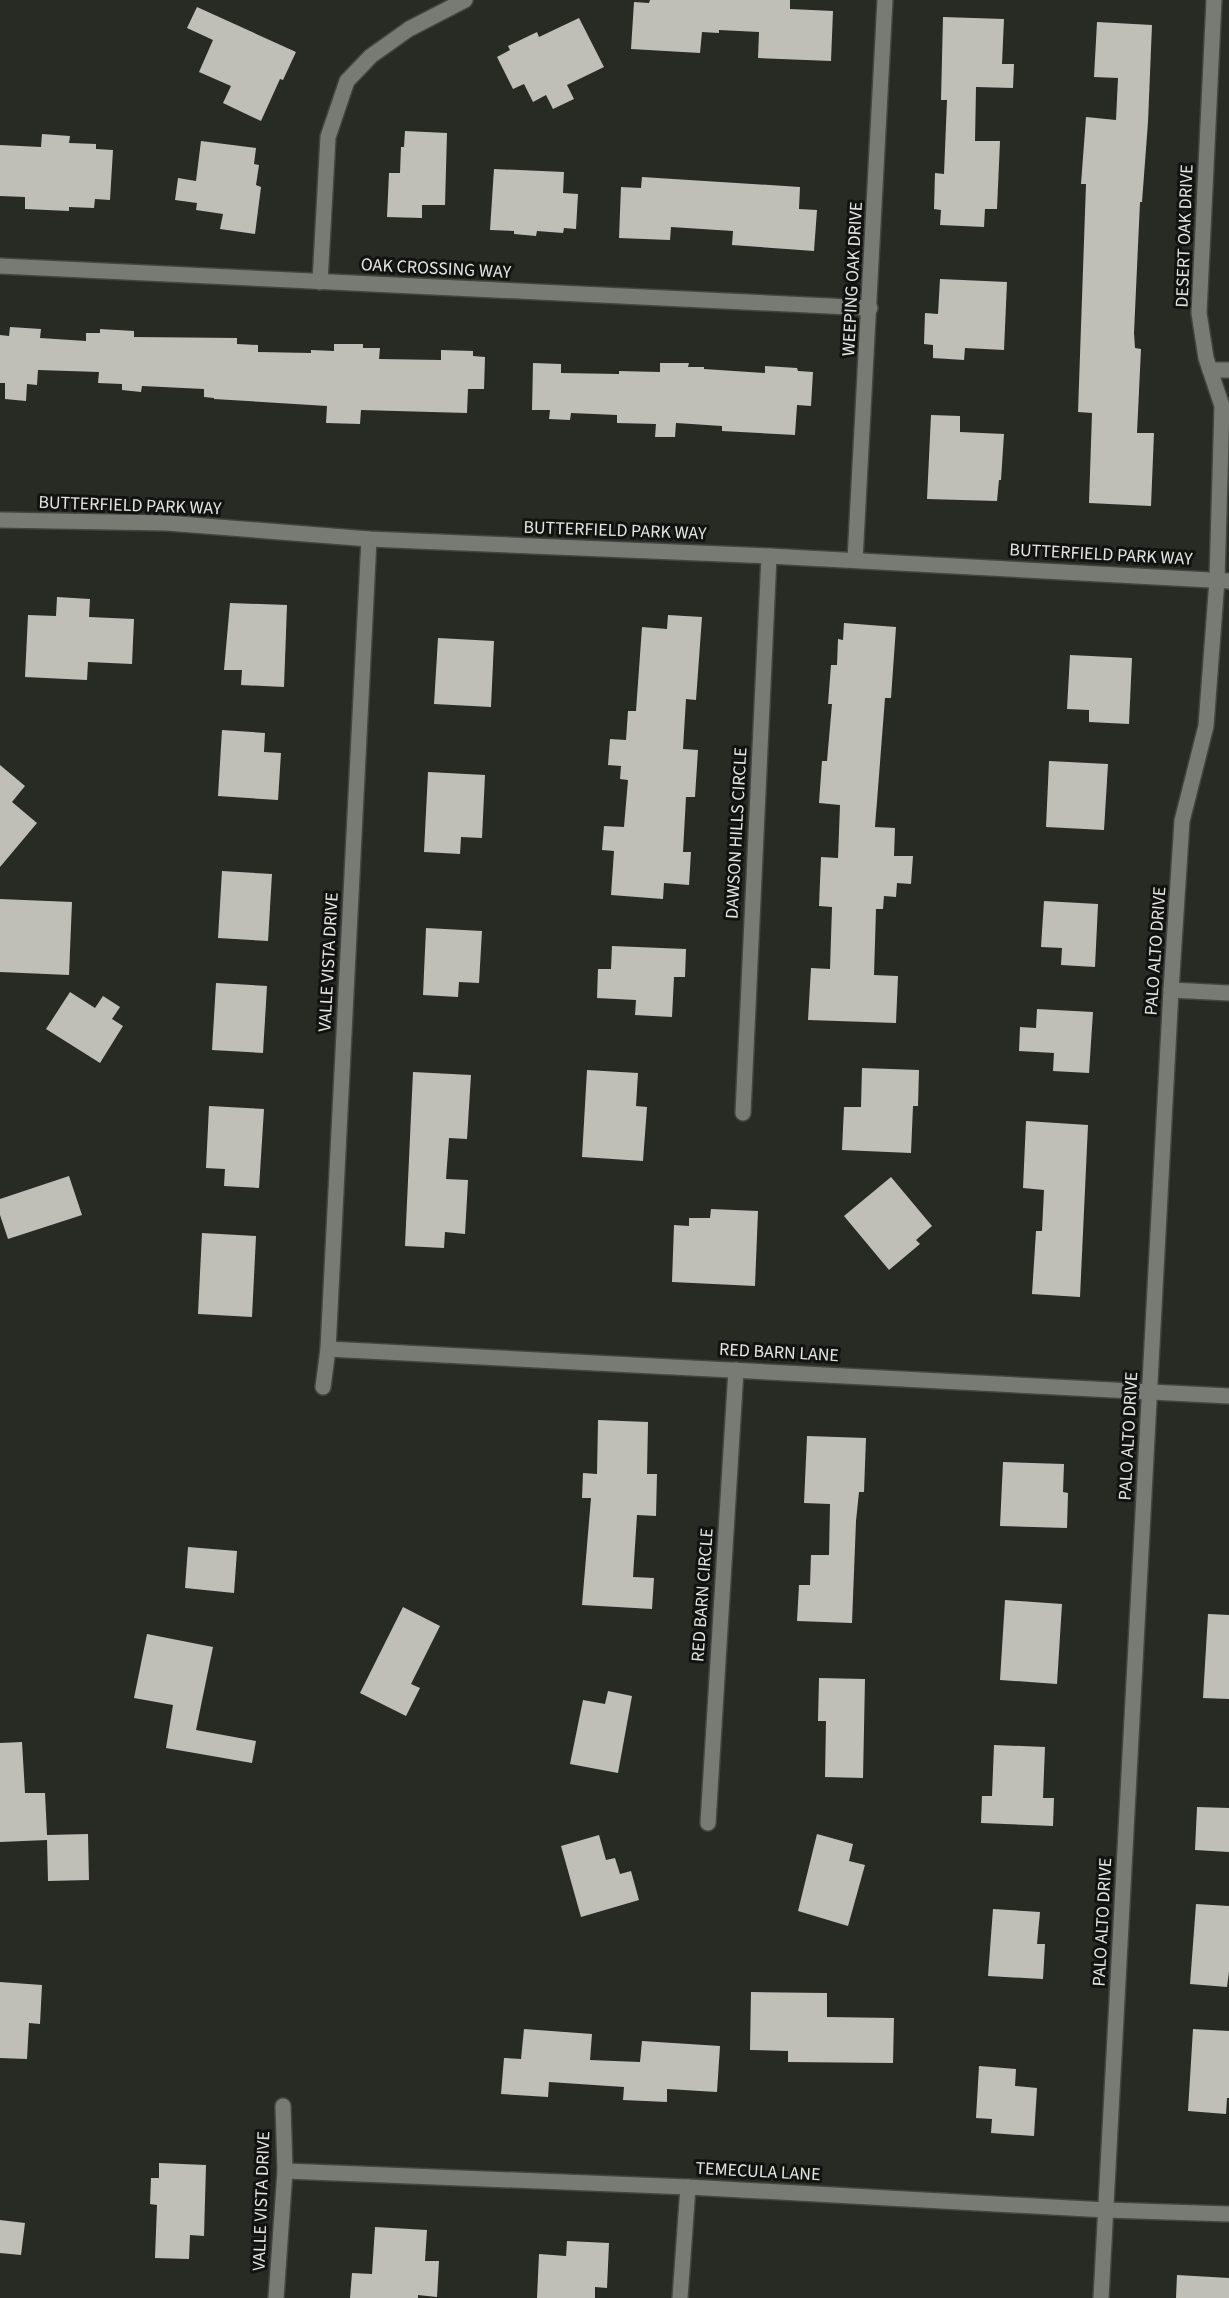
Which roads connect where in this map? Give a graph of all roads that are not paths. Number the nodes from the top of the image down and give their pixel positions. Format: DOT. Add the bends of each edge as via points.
graph roads {
  1 [pos="465,0"];
  2 [pos="885,0"];
  3 [pos="1214,0"];
  4 [pos="0,266"];
  5 [pos="320,282"];
  6 [pos="870,308"];
  7 [pos="1210,370"];
  8 [pos="1229,370"];
  9 [pos="0,520"];
  10 [pos="369,539"];
  11 [pos="769,556"];
  12 [pos="855,560"];
  13 [pos="1223,580"];
  14 [pos="1171,990"];
  15 [pos="1229,993"];
  16 [pos="743,1113"];
  17 [pos="327,1349"];
  18 [pos="736,1370"];
  19 [pos="324,1387"];
  20 [pos="1150,1391"];
  21 [pos="1229,1396"];
  22 [pos="708,1822"];
  23 [pos="284,2106"];
  24 [pos="285,2171"];
  25 [pos="688,2187"];
  26 [pos="1106,2210"];
  27 [pos="1229,2214"];
  28 [pos="276,2298"];
  29 [pos="680,2298"];
  30 [pos="1101,2298"];
  1 -- 5 [label="street" via="409,29 371,56 347,81 328,137"];
  2 -- 6 [label="street, WEEPING OAK DRIVE"];
  3 -- 7 [label="street, DESERT OAK DRIVE" via="1199,313"];
  4 -- 5 [label="street, OAK CROSSING WAY"];
  5 -- 6 [label="street, OAK CROSSING WAY"];
  6 -- 12 [label="street, WEEPING OAK DRIVE"];
  7 -- 8 [label="street"];
  7 -- 13 [label="street, DESERT OAK DRIVE" via="1222,406"];
  9 -- 10 [label="street, BUTTERFIELD PARK WAY" via="167,523"];
  10 -- 11 [label="street, BUTTERFIELD PARK WAY"];
  10 -- 17 [label="street, VALLE VISTA DRIVE"];
  11 -- 12 [label="street, BUTTERFIELD PARK WAY"];
  11 -- 16 [label="street, DAWSON HILLS CIRCLE"];
  12 -- 13 [label="street, BUTTERFIELD PARK WAY"];
  13 -- 14 [label="street, PALO ALTO DRIVE" via="1206,726 1182,821"];
  14 -- 15 [label="street"];
  14 -- 20 [label="street, PALO ALTO DRIVE"];
  17 -- 18 [label="street, RED BARN LANE"];
  17 -- 19 [label="street, VALLE VISTA DRIVE"];
  18 -- 20 [label="street, RED BARN LANE"];
  18 -- 22 [label="street, RED BARN CIRCLE"];
  20 -- 21 [label="street, RED BARN LANE"];
  20 -- 26 [label="street, PALO ALTO DRIVE"];
  23 -- 24 [label="street, VALLE VISTA DRIVE"];
  24 -- 25 [label="street, TEMECULA LANE"];
  24 -- 28 [label="street, VALLE VISTA DRIVE"];
  25 -- 26 [label="street, TEMECULA LANE"];
  25 -- 29 [label="street"];
  26 -- 27 [label="street, TEMECULA LANE"];
  26 -- 30 [label="street, PALO ALTO DRIVE"];
}
